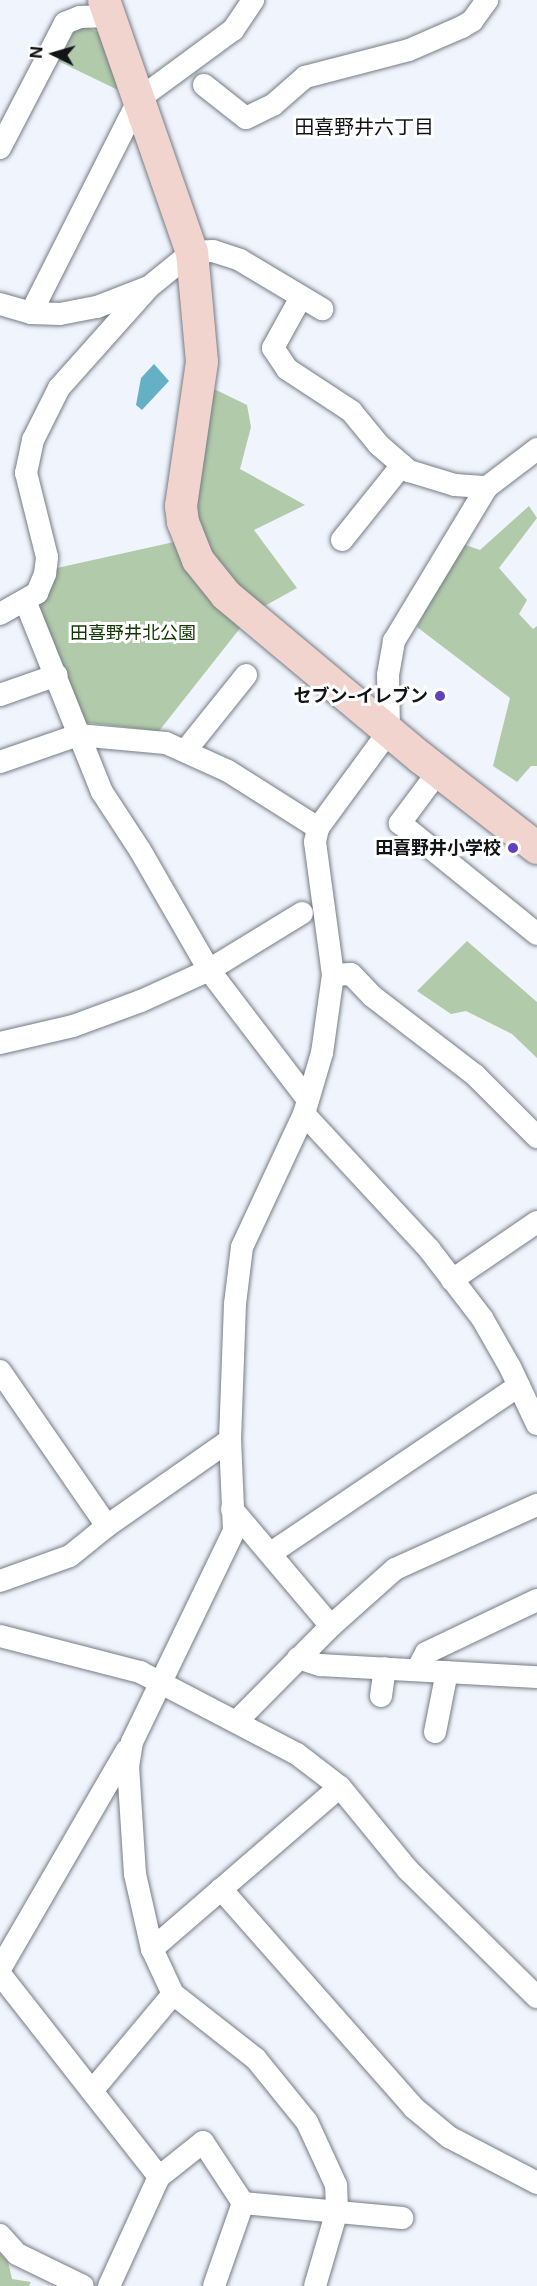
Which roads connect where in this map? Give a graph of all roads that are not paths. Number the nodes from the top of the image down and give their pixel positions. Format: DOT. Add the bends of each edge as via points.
graph roads {
  1 [pos="253,0"];
  2 [pos="486,0"];
  3 [pos="107,8"];
  4 [pos="204,85"];
  5 [pos="139,99"];
  6 [pos="0,148"];
  7 [pos="192,252"];
  8 [pos="149,287"];
  9 [pos="300,298"];
  10 [pos="0,304"];
  11 [pos="322,309"];
  12 [pos="31,312"];
  13 [pos="537,449"];
  14 [pos="402,465"];
  15 [pos="487,487"];
  16 [pos="342,540"];
  17 [pos="26,603"];
  18 [pos="0,614"];
  19 [pos="57,675"];
  20 [pos="246,675"];
  21 [pos="0,695"];
  22 [pos="389,731"];
  23 [pos="78,735"];
  24 [pos="186,750"];
  25 [pos="0,762"];
  26 [pos="438,772"];
  27 [pos="318,828"];
  28 [pos="537,848"];
  29 [pos="303,913"];
  30 [pos="537,934"];
  31 [pos="209,970"];
  32 [pos="333,975"];
  33 [pos="0,1043"];
  34 [pos="306,1107"];
  35 [pos="537,1137"];
  36 [pos="537,1222"];
  37 [pos="452,1280"];
  38 [pos="0,1371"];
  39 [pos="519,1386"];
  40 [pos="537,1424"];
  41 [pos="230,1440"];
  42 [pos="537,1505"];
  43 [pos="232,1509"];
  44 [pos="107,1526"];
  45 [pos="271,1553"];
  46 [pos="0,1581"];
  47 [pos="537,1600"];
  48 [pos="331,1626"];
  49 [pos="0,1636"];
  50 [pos="298,1658"];
  51 [pos="386,1668"];
  52 [pos="417,1670"];
  53 [pos="447,1672"];
  54 [pos="537,1677"];
  55 [pos="160,1683"];
  56 [pos="381,1696"];
  57 [pos="237,1721"];
  58 [pos="435,1732"];
  59 [pos="132,1742"];
  60 [pos="340,1787"];
  61 [pos="221,1889"];
  62 [pos="152,1949"];
  63 [pos="0,1969"];
  64 [pos="0,1974"];
  65 [pos="173,1994"];
  66 [pos="537,1997"];
  67 [pos="92,2091"];
  68 [pos="159,2177"];
  69 [pos="537,2183"];
  70 [pos="243,2203"];
  71 [pos="337,2211"];
  72 [pos="402,2218"];
  73 [pos="0,2235"];
  74 [pos="83,2286"];
  75 [pos="109,2286"];
  76 [pos="214,2286"];
  77 [pos="315,2286"];
  1 -- 5 [label="street" via="233,30"];
  2 -- 4 [label="street" via="472,21 462,27 409,50 305,76 273,105 246,117"];
  3 -- 5 [label="street"];
  3 -- 6 [label="street" via="65,23"];
  5 -- 7 [label="street"];
  5 -- 12 [label="street"];
  7 -- 8 [label="street"];
  7 -- 9 [label="street" via="213,251 240,260"];
  7 -- 22 [label="street" via="202,362 195,426 181,486 188,539 226,595"];
  8 -- 12 [label="street" via="97,307 60,314"];
  8 -- 17 [label="street" via="59,388 30,448 26,473 47,557 37,593"];
  9 -- 11 [label="street"];
  9 -- 14 [label="street" via="273,348 287,369 351,411"];
  10 -- 12 [label="street"];
  13 -- 15 [label="street"];
  14 -- 15 [label="street" via="434,480"];
  14 -- 16 [label="street"];
  15 -- 22 [label="street" via="394,641 388,675"];
  17 -- 18 [label="street"];
  17 -- 19 [label="street"];
  19 -- 21 [label="street"];
  19 -- 23 [label="street"];
  20 -- 24 [label="street"];
  22 -- 26 [label="street"];
  22 -- 27 [label="street"];
  23 -- 24 [label="street" via="166,743"];
  23 -- 25 [label="street"];
  23 -- 31 [label="street" via="102,792"];
  24 -- 27 [label="street" via="228,771"];
  26 -- 28 [label="street"];
  26 -- 30 [label="street" via="400,823"];
  27 -- 32 [label="street" via="315,842"];
  29 -- 31 [label="street"];
  31 -- 33 [label="street" via="73,1026"];
  31 -- 34 [label="street"];
  32 -- 34 [label="street" via="322,1053"];
  32 -- 35 [label="street" via="351,974 372,996 475,1075"];
  34 -- 37 [label="street"];
  34 -- 41 [label="street" via="242,1247 235,1304"];
  36 -- 37 [label="street"];
  37 -- 39 [label="street" via="493,1336"];
  38 -- 44 [label="street"];
  39 -- 40 [label="street"];
  39 -- 45 [label="street"];
  41 -- 43 [label="street"];
  41 -- 44 [label="street"];
  42 -- 48 [label="street" via="395,1569"];
  43 -- 45 [label="street"];
  43 -- 55 [label="street" via="234,1531"];
  44 -- 46 [label="street" via="70,1556"];
  45 -- 48 [label="street"];
  47 -- 52 [label="street" via="426,1653"];
  48 -- 50 [label="street"];
  49 -- 55 [label="street" via="140,1672"];
  50 -- 51 [label="street" via="320,1665"];
  50 -- 57 [label="street"];
  51 -- 52 [label="street"];
  51 -- 56 [label="street"];
  52 -- 53 [label="street"];
  53 -- 54 [label="street"];
  53 -- 58 [label="street"];
  55 -- 57 [label="street"];
  55 -- 59 [label="street"];
  57 -- 60 [label="street" via="297,1754"];
  59 -- 62 [label="street" via="128,1767 135,1874"];
  59 -- 63 [label="street"];
  60 -- 61 [label="street"];
  60 -- 66 [label="street" via="408,1870"];
  61 -- 62 [label="street"];
  61 -- 69 [label="street" via="414,2108 449,2137"];
  62 -- 65 [label="street"];
  64 -- 67 [label="street"];
  65 -- 67 [label="street"];
  65 -- 71 [label="street" via="256,2059 307,2122 336,2185"];
  67 -- 68 [label="street"];
  68 -- 70 [label="street" via="203,2142"];
  68 -- 75 [label="street"];
  70 -- 71 [label="street"];
  70 -- 76 [label="street"];
  71 -- 72 [label="street"];
  71 -- 77 [label="street"];
  73 -- 74 [label="street" via="17,2254"];
}
